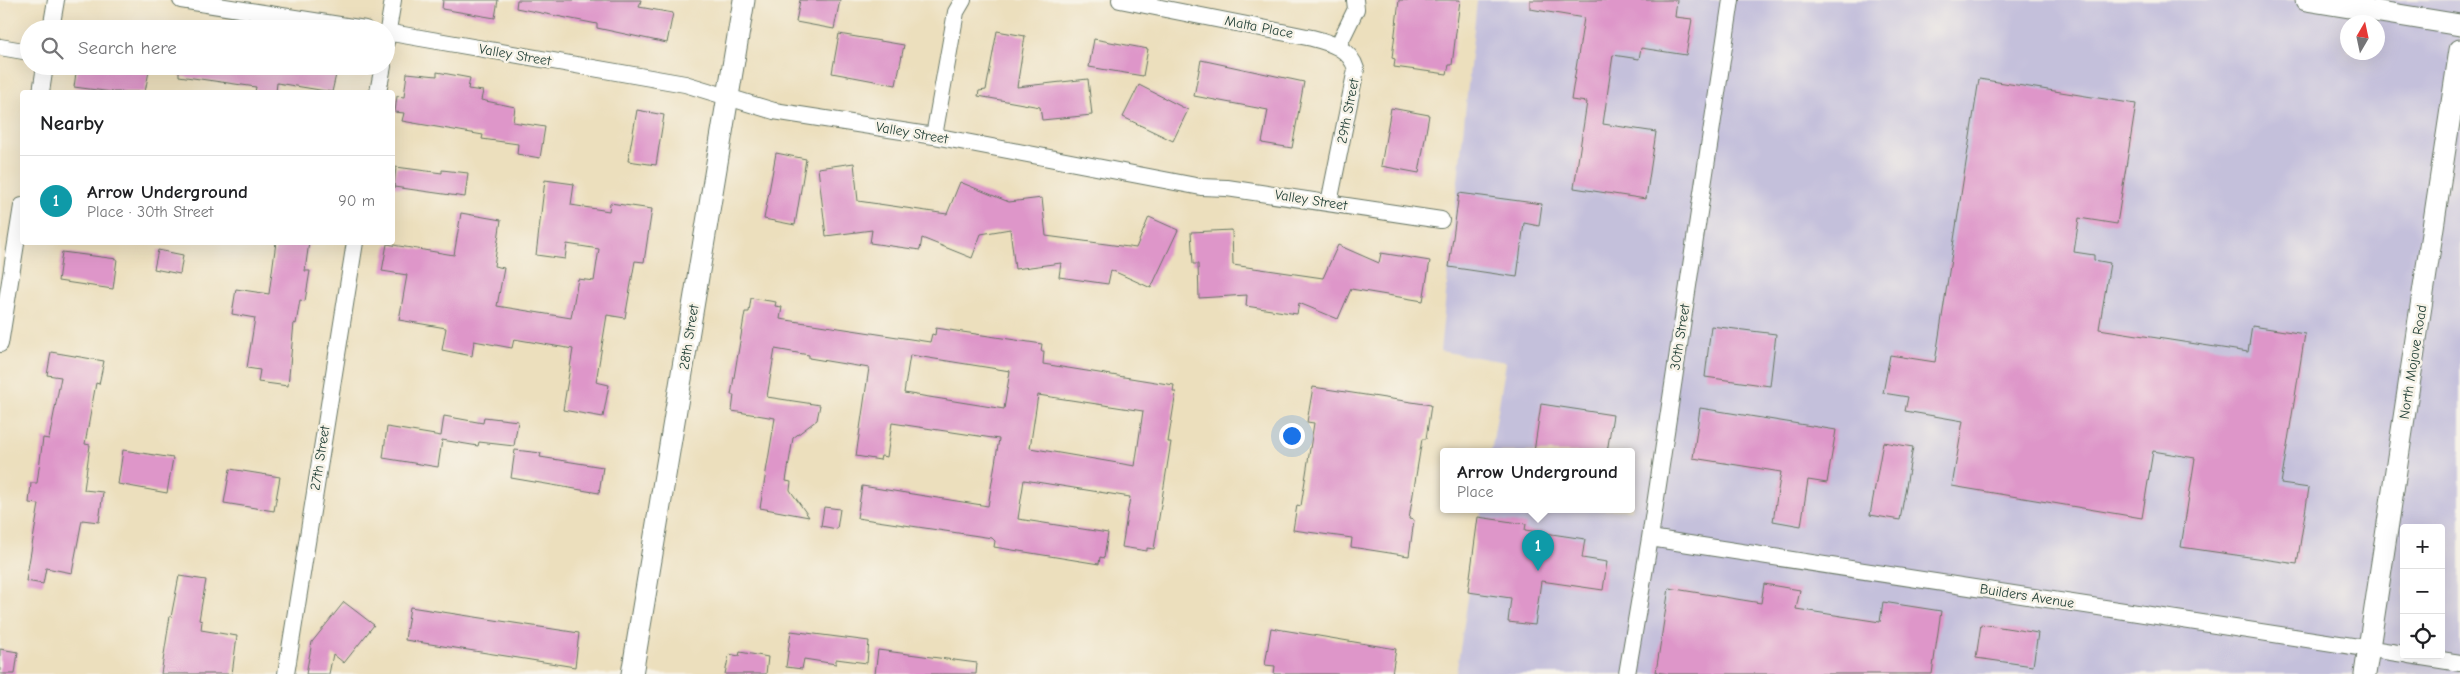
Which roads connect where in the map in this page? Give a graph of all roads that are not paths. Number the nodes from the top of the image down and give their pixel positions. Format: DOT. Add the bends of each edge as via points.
graph roads {
  1 [pos="56,0"];
  2 [pos="181,0"];
  3 [pos="393,0"];
  4 [pos="744,0"];
  5 [pos="963,0"];
  6 [pos="1120,0"];
  7 [pos="1355,0"];
  8 [pos="1731,0"];
  9 [pos="2306,0"];
  10 [pos="53,20"];
  11 [pos="308,20"];
  12 [pos="390,20"];
  13 [pos="2460,25"];
  14 [pos="395,37"];
  15 [pos="1338,46"];
  16 [pos="0,47"];
  17 [pos="20,50"];
  18 [pos="2460,50"];
  19 [pos="44,75"];
  20 [pos="381,75"];
  21 [pos="41,90"];
  22 [pos="378,90"];
  23 [pos="729,98"];
  24 [pos="934,136"];
  25 [pos="1329,203"];
  26 [pos="20,219"];
  27 [pos="1441,220"];
  28 [pos="355,245"];
  29 [pos="0,344"];
  30 [pos="1650,538"];
  31 [pos="2369,649"];
  32 [pos="2400,653"];
  33 [pos="2434,659"];
  34 [pos="2460,663"];
  35 [pos="286,674"];
  36 [pos="632,674"];
  37 [pos="1627,674"];
  38 [pos="2366,674"];
  1 -- 10 [label="street"];
  2 -- 11 [label="street"];
  3 -- 12 [label="street"];
  4 -- 23 [label="street, 28th Street"];
  5 -- 24 [label="street" via="956,12"];
  6 -- 15 [label="street, Malta Place"];
  7 -- 15 [label="street" via="1356,9"];
  8 -- 30 [label="street, 30th Street"];
  9 -- 13 [label="street"];
  14 -- 23 [label="street, Valley Street" via="685,84"];
  15 -- 25 [label="street, 29th Street" via="1353,60 1356,69"];
  16 -- 17 [label="street"];
  18 -- 31 [label="street, North Mojave Road"];
  19 -- 21 [label="street"];
  20 -- 22 [label="street"];
  23 -- 24 [label="street, Valley Street" via="774,110"];
  23 -- 36 [label="street, 28th Street"];
  24 -- 25 [label="street, Valley Street" via="1200,187"];
  25 -- 27 [label="street, Valley Street"];
  26 -- 29 [label="street"];
  28 -- 35 [label="street, 27th Street"];
  30 -- 31 [label="street, Builders Avenue"];
  30 -- 37 [label="street, 30th Street"];
  31 -- 32 [label="street, Builders Avenue"];
  31 -- 38 [label="street, North Mojave Road"];
  33 -- 34 [label="street"];
}
